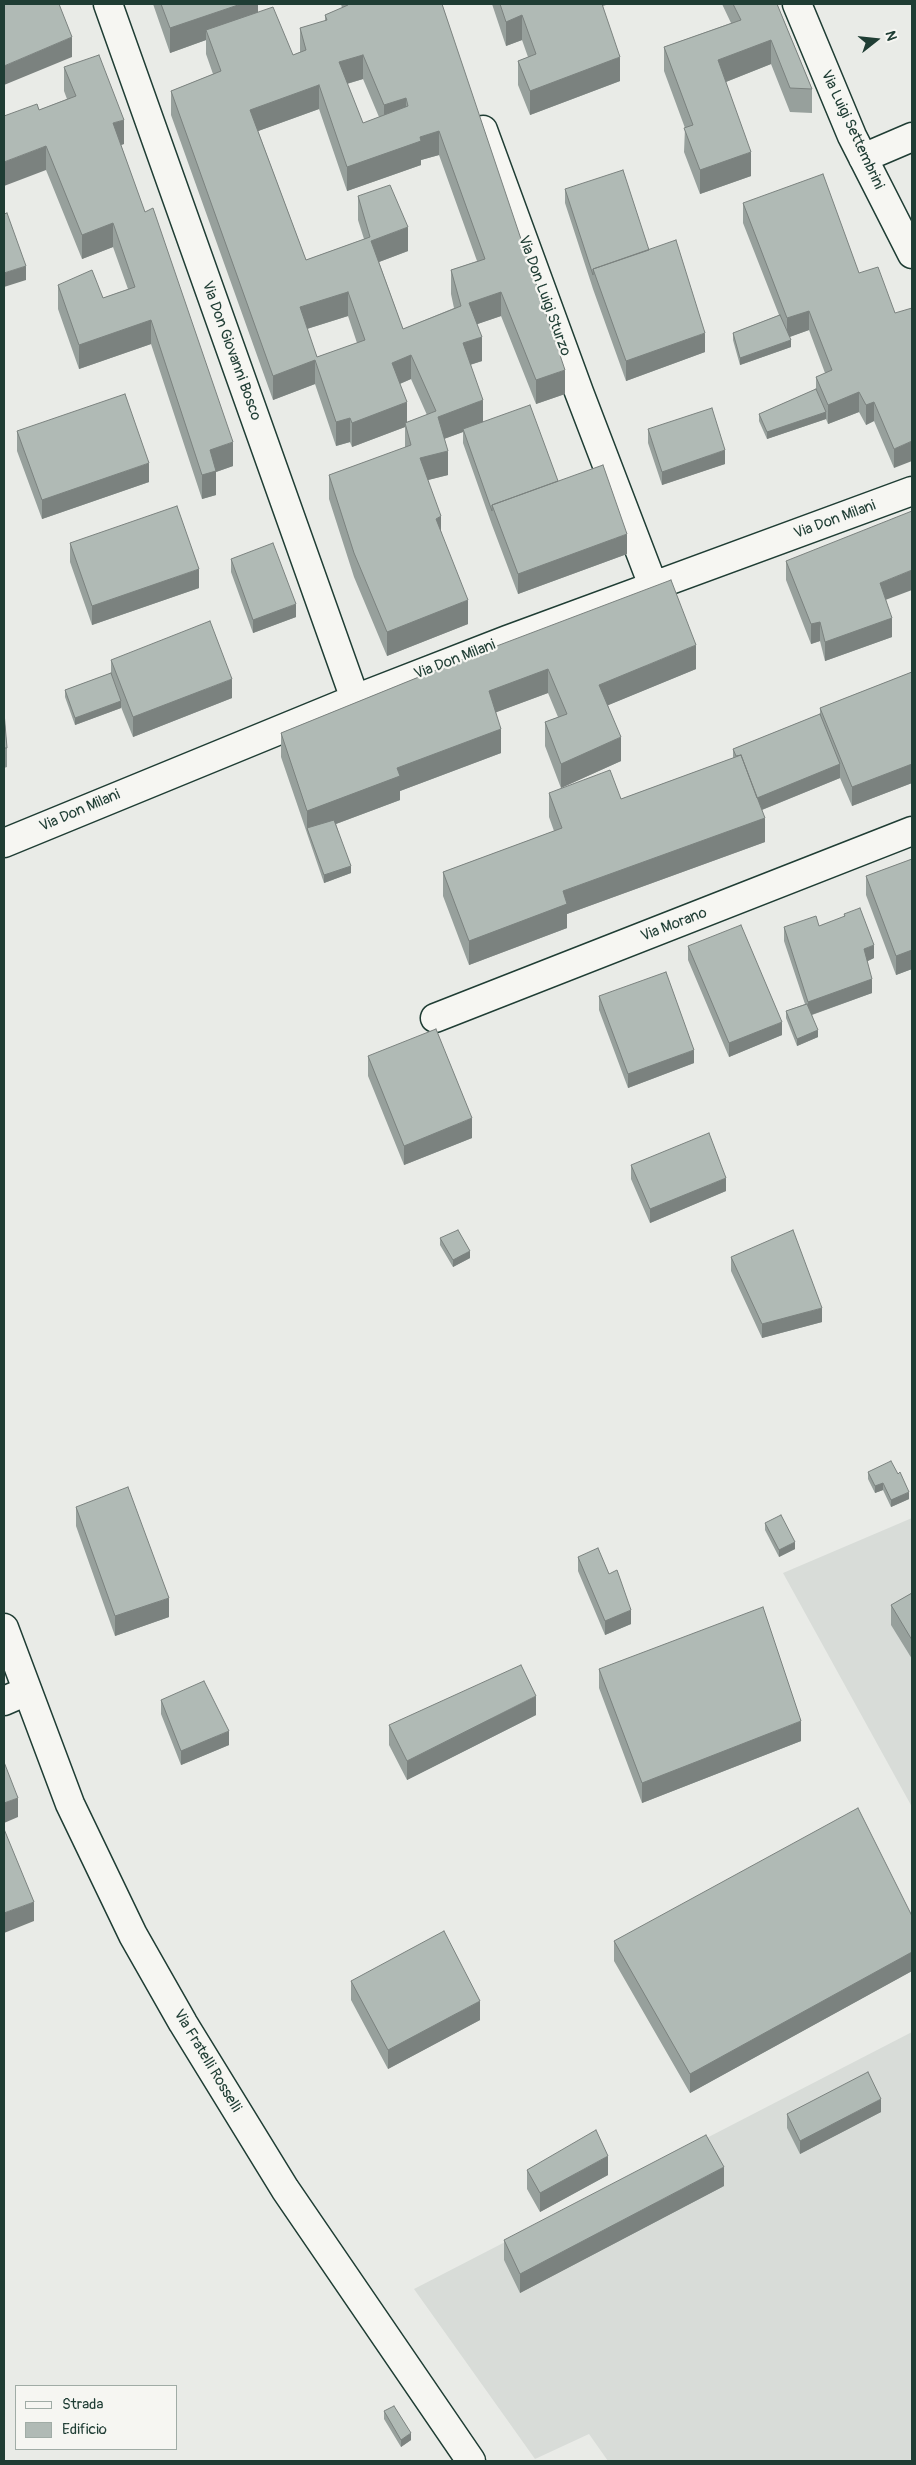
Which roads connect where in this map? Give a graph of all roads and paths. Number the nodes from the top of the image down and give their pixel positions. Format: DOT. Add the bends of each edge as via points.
graph roads {
  1 [pos="108,4"];
  2 [pos="797,4"];
  3 [pos="474,105"];
  4 [pos="912,137"];
  5 [pos="863,158"];
  6 [pos="912,254"];
  7 [pos="912,491"];
  8 [pos="654,588"];
  9 [pos="355,699"];
  10 [pos="912,831"];
  11 [pos="4,843"];
  12 [pos="435,1018"];
  13 [pos="4,1628"];
  14 [pos="16,1696"];
  15 [pos="471,2461"];
  1 -- 9 [label="street, Via Don Giovanni Bosco"];
  2 -- 5 [label="street, Via Luigi Settembrini"];
  3 -- 8 [label="street, Via Don Luigi Sturzo"];
  4 -- 5 [label="street"];
  5 -- 6 [label="street, Via Luigi Settembrini"];
  7 -- 8 [label="street, Via Don Milani"];
  8 -- 9 [label="street, Via Don Milani"];
  9 -- 11 [label="street, Via Don Milani"];
  10 -- 12 [label="street, Via Morano"];
  13 -- 14 [label="street, Via Fratelli Rosselli"];
  14 -- 15 [label="street, Via Fratelli Rosselli" via="132,1935 165,1991 285,2189"];
}
